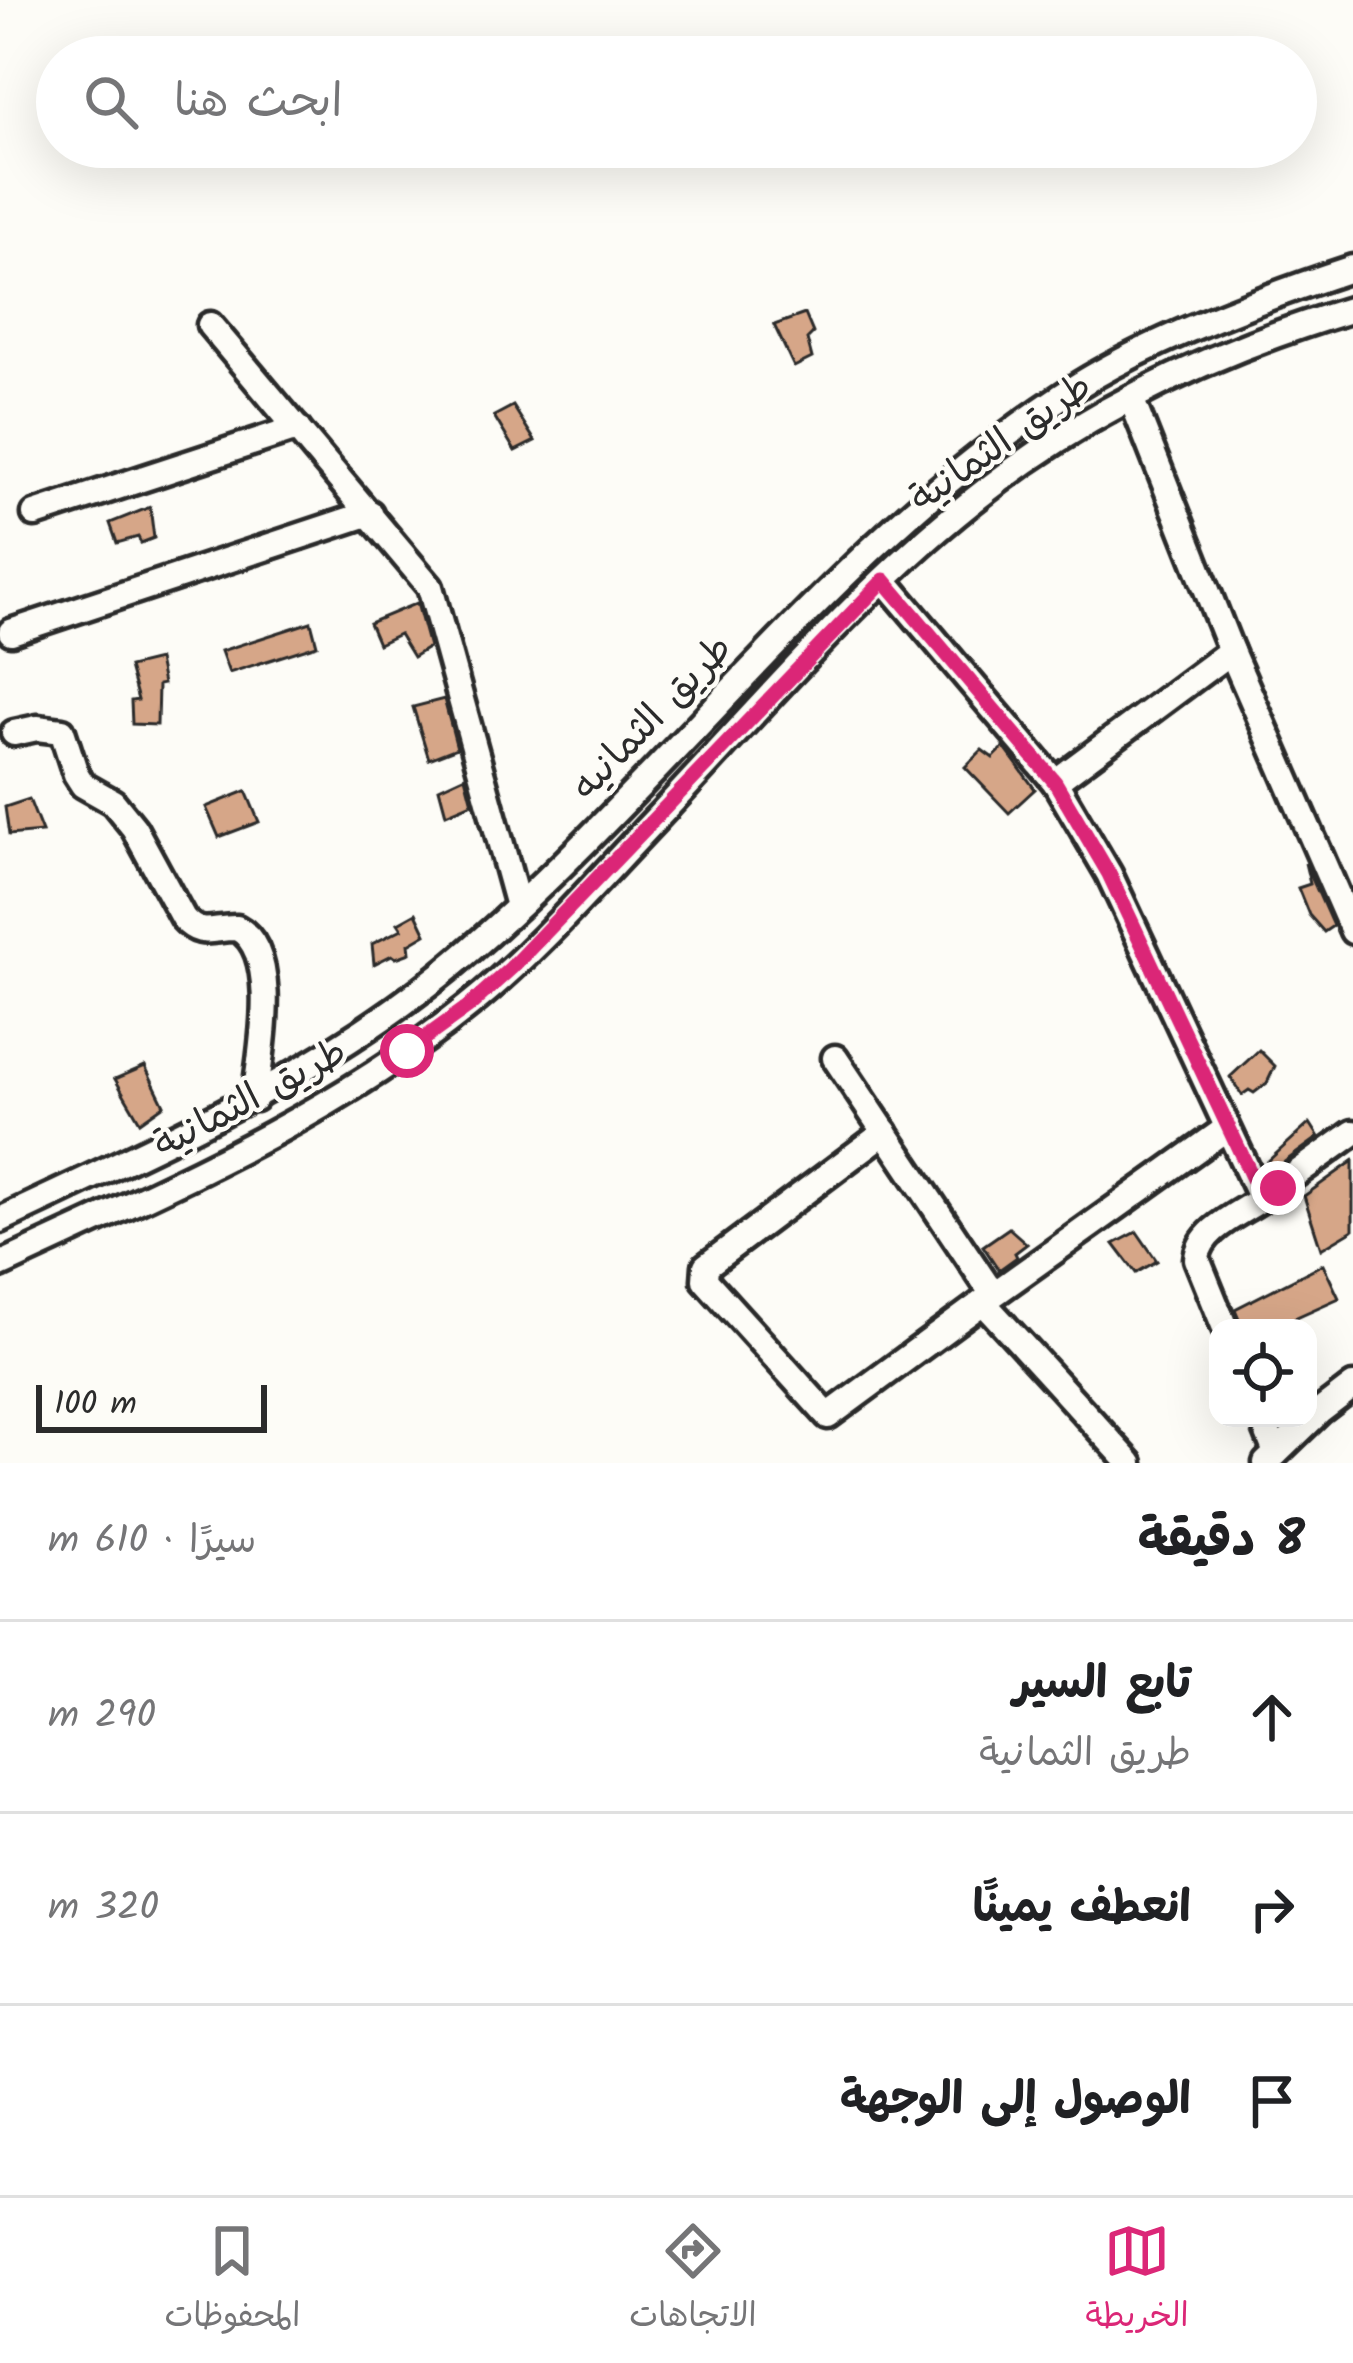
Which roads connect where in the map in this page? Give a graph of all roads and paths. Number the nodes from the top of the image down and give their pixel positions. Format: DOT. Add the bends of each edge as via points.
graph roads {
  1 [pos="1353,268"];
  2 [pos="1353,309"];
  3 [pos="210,325"];
  4 [pos="1131,398"];
  5 [pos="297,428"];
  6 [pos="370,512"];
  7 [pos="35,514"];
  8 [pos="884,580"];
  9 [pos="11,632"];
  10 [pos="1232,651"];
  11 [pos="14,733"];
  12 [pos="1055,782"];
  13 [pos="518,906"];
  14 [pos="1353,931"];
  15 [pos="836,1058"];
  16 [pos="255,1098"];
  17 [pos="1227,1129"];
  18 [pos="885,1132"];
  19 [pos="1353,1133"];
  20 [pos="1262,1198"];
  21 [pos="0,1220"];
  22 [pos="0,1265"];
  23 [pos="987,1298"];
  24 [pos="1221,1319"];
  25 [pos="1353,1386"];
  26 [pos="1264,1427"];
  27 [pos="1271,1458"];
  28 [pos="1130,1463"];
  1 -- 13 [label="street, طريق الثمانيه" via="1183,333 1076,387 1005,435 792,627"];
  2 -- 4 [label="street, طريق الثمانية"];
  3 -- 5 [label="street"];
  4 -- 8 [label="street, طريق الثمانية" via="990,487"];
  4 -- 10 [label="street"];
  5 -- 6 [label="street"];
  5 -- 7 [label="street"];
  6 -- 9 [label="street"];
  6 -- 13 [label="street" via="436,601"];
  8 -- 12 [label="street"];
  8 -- 22 [label="street, طريق الثمانية" via="468,1007 346,1095"];
  10 -- 12 [label="street"];
  10 -- 14 [label="street"];
  11 -- 16 [label="street" via="62,730 83,785 134,827 193,930 237,928 250,938 265,1002"];
  12 -- 17 [label="street" via="1109,874"];
  13 -- 16 [label="street, طريق الثمانيه" via="363,1033"];
  15 -- 18 [label="street"];
  16 -- 21 [label="street, طريق الثمانيه"];
  17 -- 20 [label="street"];
  17 -- 23 [label="street"];
  18 -- 23 [label="street"];
  18 -- 23 [label="street" via="706,1265 705,1280 828,1416"];
  19 -- 20 [label="street"];
  20 -- 24 [label="street" via="1198,1248"];
  23 -- 28 [label="street"];
  25 -- 27 [label="street"];
  26 -- 27 [label="street"];
}
